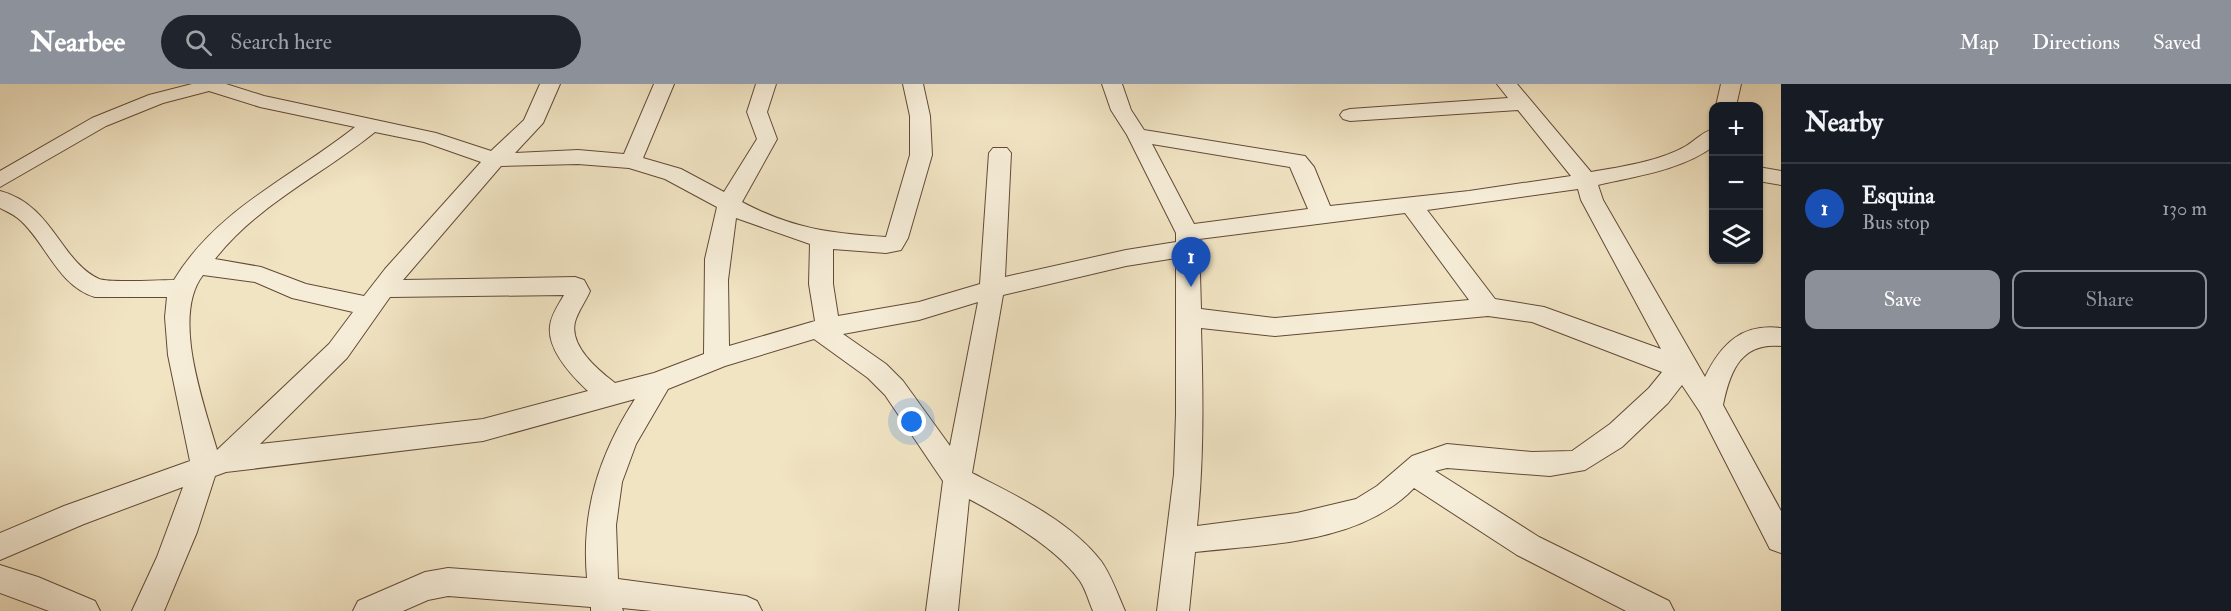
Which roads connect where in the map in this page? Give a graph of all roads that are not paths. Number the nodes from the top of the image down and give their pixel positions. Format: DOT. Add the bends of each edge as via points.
graph roads {
  1 [pos="550,84"];
  2 [pos="664,84"];
  3 [pos="766,84"];
  4 [pos="913,84"];
  5 [pos="1112,84"];
  6 [pos="1507,84"];
  7 [pos="1731,84"];
  8 [pos="211,85"];
  9 [pos="1727,102"];
  10 [pos="1525,104"];
  11 [pos="1350,115"];
  12 [pos="371,125"];
  13 [pos="1137,135"];
  14 [pos="1709,142"];
  15 [pos="1000,153"];
  16 [pos="1686,154"];
  17 [pos="495,160"];
  18 [pos="631,161"];
  19 [pos="1709,162"];
  20 [pos="1763,175"];
  21 [pos="1781,178"];
  22 [pos="0,180"];
  23 [pos="1586,180"];
  24 [pos="0,198"];
  25 [pos="1410,204"];
  26 [pos="730,205"];
  27 [pos="1322,215"];
  28 [pos="822,240"];
  29 [pos="1186,241"];
  30 [pos="196,266"];
  31 [pos="181,289"];
  32 [pos="992,289"];
  33 [pos="376,297"];
  34 [pos="1488,307"];
  35 [pos="1187,316"];
  36 [pos="824,328"];
  37 [pos="1781,337"];
  38 [pos="717,359"];
  39 [pos="1680,367"];
  40 [pos="659,382"];
  41 [pos="610,394"];
  42 [pos="1710,405"];
  43 [pos="214,464"];
  44 [pos="1412,471"];
  45 [pos="957,479"];
  46 [pos="1780,537"];
  47 [pos="1179,541"];
  48 [pos="0,547"];
  49 [pos="0,579"];
  50 [pos="605,601"];
  51 [pos="84,611"];
  52 [pos="148,611"];
  53 [pos="369,611"];
  54 [pos="746,611"];
  55 [pos="942,611"];
  56 [pos="1109,611"];
  57 [pos="1173,611"];
  58 [pos="1658,611"];
  1 -- 17 [label="street" via="533,123"];
  2 -- 18 [label="street"];
  3 -- 26 [label="street" via="757,112 767,139"];
  4 -- 28 [label="street" via="920,116 921,155 897,238 885,245"];
  5 -- 13 [label="street" via="1121,110"];
  6 -- 10 [label="street"];
  7 -- 9 [label="street"];
  8 -- 12 [label="street" via="260,101"];
  8 -- 22 [label="street" via="156,99 99,122"];
  10 -- 11 [label="street"];
  10 -- 23 [label="street"];
  12 -- 17 [label="street" via="429,137"];
  12 -- 30 [label="street" via="342,151 246,210 224,230"];
  13 -- 27 [label="street" via="1297,161"];
  13 -- 29 [label="street"];
  14 -- 16 [label="street"];
  15 -- 32 [label="street"];
  16 -- 19 [label="street"];
  16 -- 23 [label="street"];
  17 -- 18 [label="street" via="578,157"];
  17 -- 33 [label="street"];
  18 -- 26 [label="street" via="673,174"];
  20 -- 21 [label="street"];
  23 -- 25 [label="street"];
  23 -- 39 [label="street" via="1586,189"];
  24 -- 31 [label="street" via="28,214 72,270 95,288"];
  25 -- 27 [label="street"];
  25 -- 34 [label="street"];
  26 -- 28 [label="street"];
  26 -- 38 [label="street" via="719,258"];
  27 -- 29 [label="street"];
  28 -- 36 [label="street" via="819,279"];
  29 -- 32 [label="street"];
  29 -- 35 [label="street"];
  30 -- 31 [label="street"];
  30 -- 33 [label="street" via="261,275 301,292"];
  31 -- 43 [label="street" via="176,308 183,363 204,454"];
  32 -- 36 [label="street" via="919,311"];
  32 -- 45 [label="street"];
  33 -- 41 [label="street" via="575,286 578,291 564,316 563,338 593,381"];
  33 -- 43 [label="street" via="320,370"];
  34 -- 35 [label="street" via="1275,327"];
  34 -- 39 [label="street" via="1534,313"];
  35 -- 47 [label="street" via="1190,424"];
  36 -- 38 [label="street"];
  36 -- 45 [label="street" via="894,388"];
  37 -- 42 [label="street" via="1762,334 1738,345 1713,383"];
  38 -- 40 [label="street"];
  39 -- 42 [label="street"];
  39 -- 44 [label="street" via="1649,405 1605,445 1576,461 1447,456 1422,462"];
  40 -- 41 [label="street"];
  40 -- 50 [label="street" via="623,442 609,478 600,545"];
  41 -- 43 [label="street" via="483,430"];
  42 -- 46 [label="street"];
  43 -- 48 [label="street" via="74,515"];
  43 -- 52 [label="street"];
  44 -- 47 [label="street" via="1393,493 1362,509 1268,529"];
  44 -- 58 [label="street" via="1528,546"];
  45 -- 55 [label="street"];
  45 -- 56 [label="street" via="1025,513 1076,556 1091,572"];
  47 -- 57 [label="street"];
  49 -- 51 [label="street"];
  50 -- 53 [label="street" via="549,591 442,583 425,586"];
  50 -- 54 [label="street"];
}
